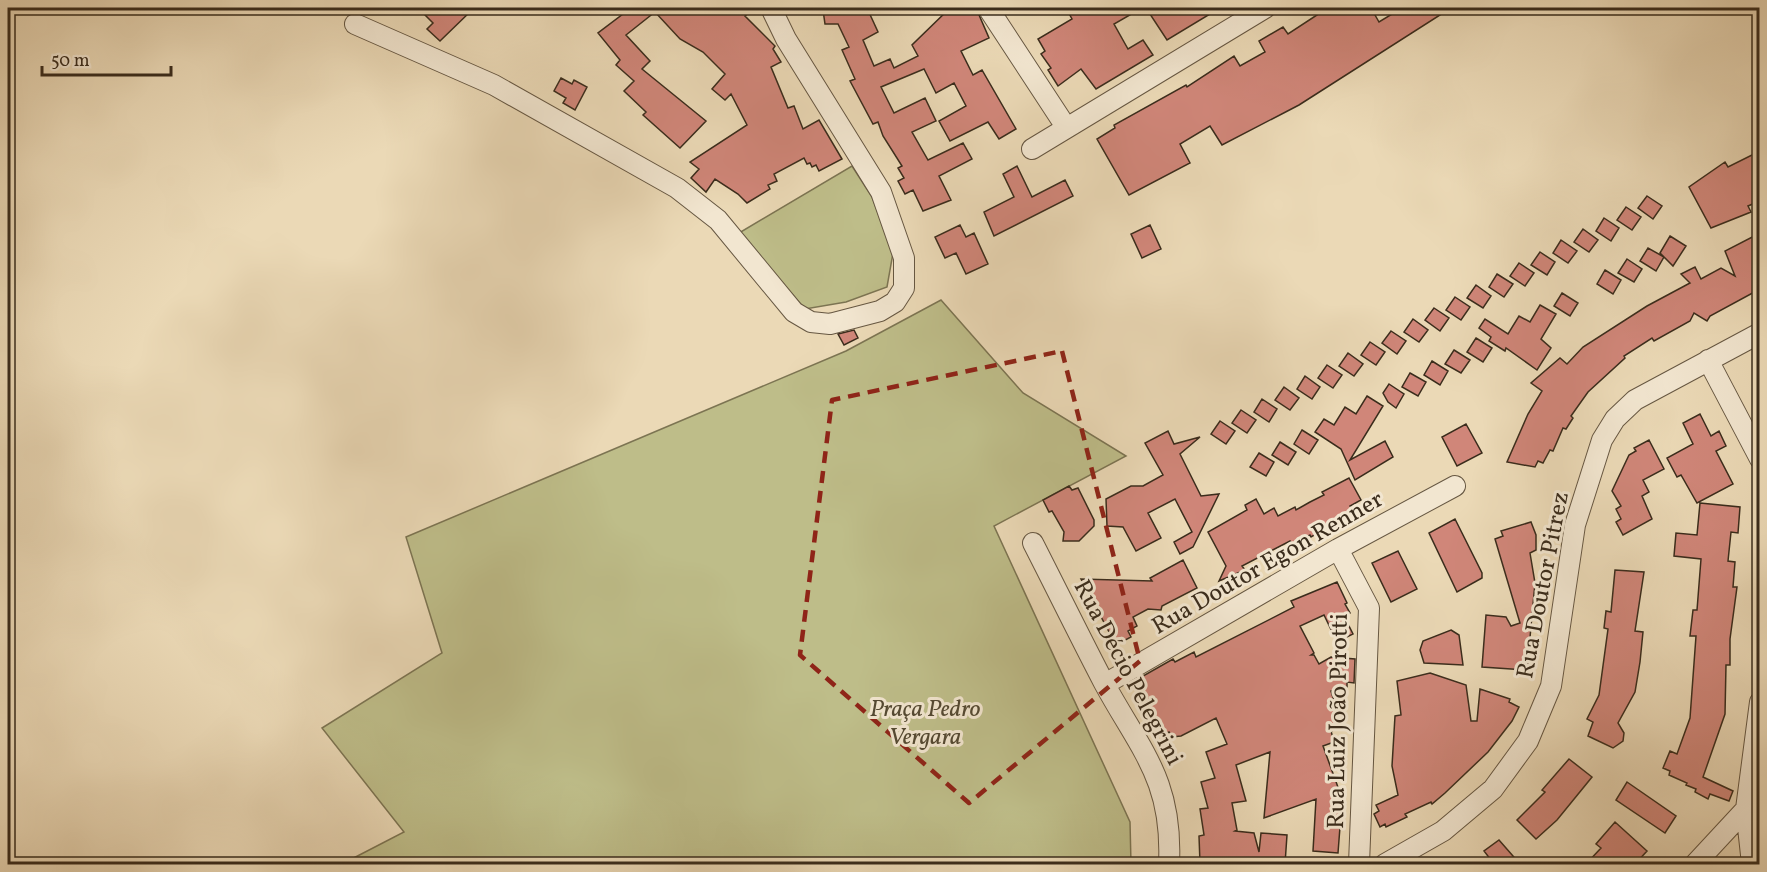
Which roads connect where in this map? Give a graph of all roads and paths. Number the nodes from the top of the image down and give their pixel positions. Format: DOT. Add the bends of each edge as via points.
graph roads {
  1 [pos="771,8"];
  2 [pos="988,8"];
  3 [pos="1265,8"];
  4 [pos="355,24"];
  5 [pos="1066,128"];
  6 [pos="1032,149"];
  7 [pos="1760,333"];
  8 [pos="1708,360"];
  9 [pos="1760,459"];
  10 [pos="1455,486"];
  11 [pos="1033,543"];
  12 [pos="1338,549"];
  13 [pos="1105,684"];
  14 [pos="1760,702"];
  15 [pos="1746,809"];
  16 [pos="1169,864"];
  17 [pos="1359,864"];
  18 [pos="1385,864"];
  19 [pos="1695,864"];
  20 [pos="1752,864"];
  1 -- 4 [label="street" via="786,39 881,192 904,258 904,288 895,302 880,311 830,324 810,322 794,312 718,220 677,188 494,85"];
  2 -- 5 [label="street"];
  3 -- 5 [label="street"];
  5 -- 6 [label="street"];
  7 -- 8 [label="street, Rua Doutor Pitrez"];
  8 -- 9 [label="street"];
  8 -- 18 [label="street, Rua Doutor Pitrez" via="1635,400 1615,419 1602,440 1575,525 1551,686 1528,741 1485,796 1443,831"];
  10 -- 12 [label="street, Rua Doutor Egon Renner"];
  11 -- 13 [label="street, Rua Décio Pelegrini"];
  12 -- 13 [label="street, Rua Doutor Egon Renner"];
  12 -- 17 [label="street, Rua Luiz João Pirotti" via="1369,608"];
  13 -- 16 [label="street, Rua Décio Pelegrini" via="1149,757 1165,797"];
  14 -- 15 [label="street"];
  15 -- 19 [label="street"];
  15 -- 20 [label="street"];
}
